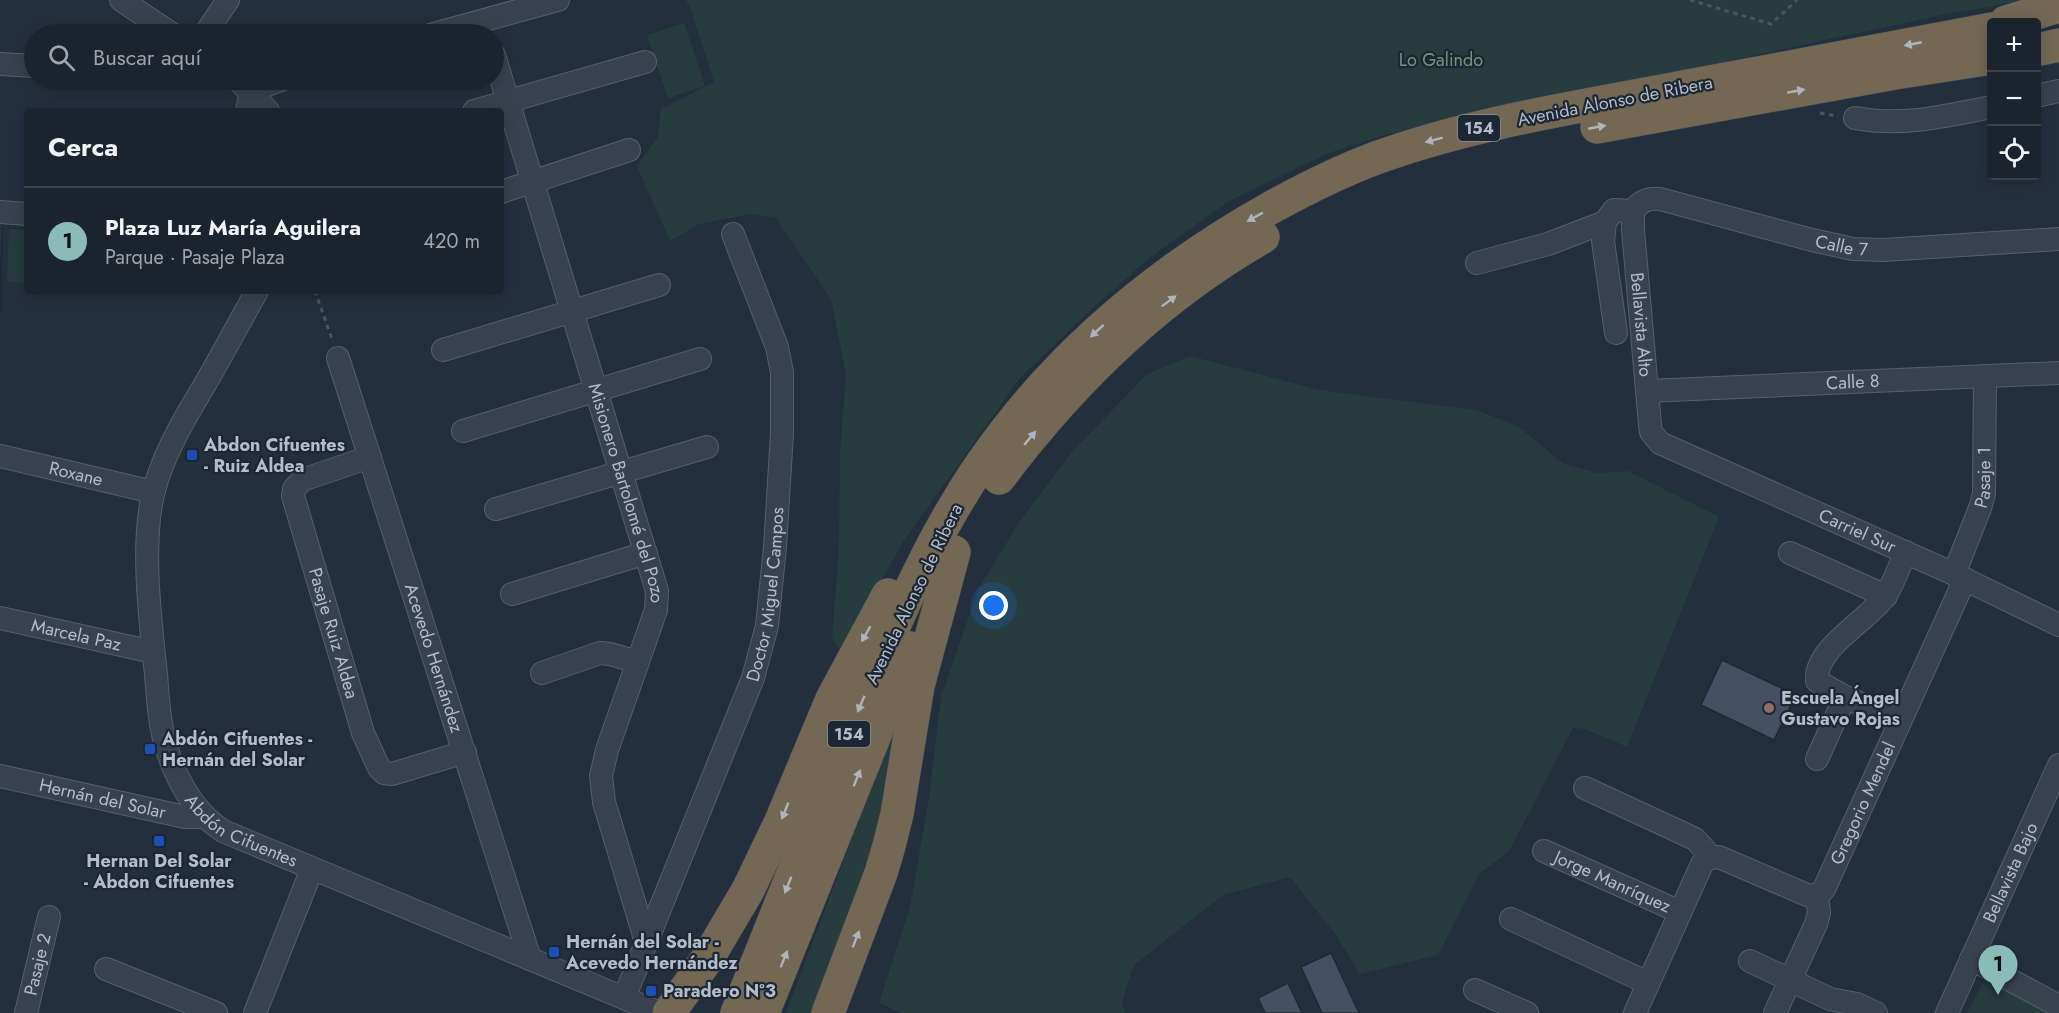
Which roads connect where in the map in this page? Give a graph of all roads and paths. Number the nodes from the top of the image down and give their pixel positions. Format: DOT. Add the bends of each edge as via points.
graph roads {
  1 [pos="121,0"];
  2 [pos="228,0"];
  3 [pos="558,0"];
  4 [pos="1690,0"];
  5 [pos="1797,0"];
  6 [pos="2059,6"];
  7 [pos="2059,17"];
  8 [pos="483,18"];
  9 [pos="2019,18"];
  10 [pos="2041,20"];
  11 [pos="157,24"];
  12 [pos="212,24"];
  13 [pos="464,24"];
  14 [pos="1984,30"];
  15 [pos="2059,45"];
  16 [pos="2041,49"];
  17 [pos="1987,59"];
  18 [pos="645,62"];
  19 [pos="0,64"];
  20 [pos="24,65"];
  21 [pos="504,88"];
  22 [pos="2059,91"];
  23 [pos="245,94"];
  24 [pos="2041,95"];
  25 [pos="508,101"];
  26 [pos="1987,107"];
  27 [pos="264,108"];
  28 [pos="484,108"];
  29 [pos="1855,118"];
  30 [pos="629,150"];
  31 [pos="532,182"];
  32 [pos="504,191"];
  33 [pos="1633,211"];
  34 [pos="0,212"];
  35 [pos="24,214"];
  36 [pos="1605,222"];
  37 [pos="734,234"];
  38 [pos="2059,239"];
  39 [pos="1476,263"];
  40 [pos="659,285"];
  41 [pos="255,294"];
  42 [pos="316,294"];
  43 [pos="572,312"];
  44 [pos="1616,333"];
  45 [pos="443,350"];
  46 [pos="338,358"];
  47 [pos="700,359"];
  48 [pos="2059,373"];
  49 [pos="1985,376"];
  50 [pos="596,391"];
  51 [pos="1647,391"];
  52 [pos="462,431"];
  53 [pos="1655,438"];
  54 [pos="707,447"];
  55 [pos="0,456"];
  56 [pos="370,457"];
  57 [pos="981,464"];
  58 [pos="621,472"];
  59 [pos="153,492"];
  60 [pos="496,509"];
  61 [pos="954,552"];
  62 [pos="1905,552"];
  63 [pos="646,553"];
  64 [pos="1790,553"];
  65 [pos="1959,577"];
  66 [pos="512,594"];
  67 [pos="1886,596"];
  68 [pos="0,618"];
  69 [pos="2059,625"];
  70 [pos="153,652"];
  71 [pos="638,662"];
  72 [pos="542,673"];
  73 [pos="1845,697"];
  74 [pos="1900,722"];
  75 [pos="465,752"];
  76 [pos="1817,759"];
  77 [pos="2059,765"];
  78 [pos="0,776"];
  79 [pos="1585,788"];
  80 [pos="205,817"];
  81 [pos="1544,851"];
  82 [pos="1709,858"];
  83 [pos="312,869"];
  84 [pos="1817,896"];
  85 [pos="1680,912"];
  86 [pos="48,916"];
  87 [pos="1510,919"];
  88 [pos="646,942"];
  89 [pos="530,959"];
  90 [pos="1971,959"];
  91 [pos="1749,961"];
  92 [pos="106,969"];
  93 [pos="1790,980"];
  94 [pos="1648,983"];
  95 [pos="1475,990"];
  96 [pos="624,998"];
  97 [pos="2059,1006"];
  98 [pos="26,1013"];
  99 [pos="216,1013"];
  100 [pos="255,1013"];
  101 [pos="660,1013"];
  102 [pos="669,1013"];
  103 [pos="737,1013"];
  104 [pos="763,1013"];
  105 [pos="828,1013"];
  106 [pos="1527,1013"];
  107 [pos="1635,1013"];
  108 [pos="1775,1013"];
  109 [pos="1876,1013"];
  110 [pos="1947,1013"];
  1 -- 11 [label="street"];
  2 -- 12 [label="street"];
  3 -- 8 [label="street"];
  4 -- 5 [label="path" via="1771,24"];
  6 -- 9 [label="highway"];
  7 -- 10 [label="highway"];
  8 -- 13 [label="street"];
  14 -- 57 [label="highway, Avenida Alonso de Ribera / 154, one-way" via="1472,129 1330,177 1210,243 1119,311 1052,376"];
  15 -- 16 [label="highway"];
  61 -- 17 [label="highway, Avenida Alonso de Ribera / 154, one-way" via="994,484 1099,362 1153,313 1243,248 1312,210 1382,179 1490,148"];
  18 -- 25 [label="street"];
  19 -- 20 [label="street"];
  21 -- 25 [label="street, Misionero Bartolomé del Pozo"];
  22 -- 24 [label="street"];
  23 -- 27 [label="street"];
  25 -- 28 [label="street"];
  25 -- 31 [label="street, Misionero Bartolomé del Pozo"];
  26 -- 29 [label="street" via="1904,123"];
  30 -- 31 [label="street"];
  31 -- 32 [label="street"];
  31 -- 43 [label="street, Misionero Bartolomé del Pozo"];
  33 -- 36 [label="street, Calle 7" via="1614,210"];
  33 -- 38 [label="street, Calle 7" via="1647,199 1660,199 1831,245 1868,250"];
  33 -- 51 [label="street, Bellavista Alto"];
  34 -- 35 [label="street"];
  36 -- 39 [label="street" via="1548,244"];
  36 -- 44 [label="street" via="1603,241"];
  37 -- 88 [label="street, Doctor Miguel Campos" via="777,347 782,372 779,485 769,609 753,678"];
  40 -- 43 [label="street"];
  41 -- 59 [label="street, Abdón Cifuentes" via="176,434"];
  42 -- 46 [label="path"];
  43 -- 45 [label="street"];
  43 -- 50 [label="street, Misionero Bartolomé del Pozo"];
  46 -- 56 [label="street, Acevedo Hernández"];
  47 -- 50 [label="street"];
  48 -- 49 [label="street, Calle 8"];
  49 -- 51 [label="street, Calle 8"];
  49 -- 65 [label="street, Pasaje 1" via="1984,494"];
  50 -- 52 [label="street"];
  50 -- 58 [label="street, Misionero Bartolomé del Pozo"];
  51 -- 53 [label="street, Bellavista Alto"];
  53 -- 62 [label="street, Carriel Sur"];
  54 -- 58 [label="street"];
  55 -- 59 [label="street, Roxane"];
  56 -- 75 [label="street, Acevedo Hernández"];
  56 -- 75 [label="street, Pasaje Ruiz Aldea" via="302,480 293,496 354,707 384,773"];
  57 -- 102 [label="highway, one-way" via="921,540 862,642 824,717 782,821 748,890"];
  57 -- 103 [label="highway, Avenida Alonso de Ribera / 154, one-way" via="925,561 885,649"];
  58 -- 60 [label="street"];
  58 -- 63 [label="street, Misionero Bartolomé del Pozo"];
  59 -- 70 [label="street, Abdón Cifuentes" via="147,556"];
  104 -- 61 [label="highway, Avenida Alonso de Ribera / 154, one-way" via="898,676"];
  105 -- 61 [label="highway, one-way" via="889,846 918,686"];
  62 -- 65 [label="street, Carriel Sur"];
  62 -- 67 [label="street"];
  63 -- 66 [label="street"];
  63 -- 71 [label="street, Misionero Bartolomé del Pozo" via="657,601"];
  64 -- 67 [label="street"];
  65 -- 69 [label="street, Carriel Sur"];
  65 -- 74 [label="street, Gregorio Mendel"];
  67 -- 73 [label="street" via="1825,655 1816,675 1817,681"];
  68 -- 70 [label="street, Marcela Paz"];
  70 -- 80 [label="street, Abdón Cifuentes" via="166,745 185,790"];
  71 -- 72 [label="street" via="600,653"];
  71 -- 88 [label="street, Misionero Bartolomé del Pozo" via="603,763 602,789"];
  73 -- 74 [label="street"];
  73 -- 76 [label="street"];
  74 -- 84 [label="street, Gregorio Mendel" via="1824,889"];
  75 -- 89 [label="street, Acevedo Hernández"];
  77 -- 90 [label="street, Bellavista Bajo"];
  78 -- 80 [label="street, Hernán del Solar" via="185,817"];
  79 -- 82 [label="street" via="1695,839"];
  80 -- 83 [label="street, Abdón Cifuentes" via="223,831"];
  81 -- 85 [label="street, Jorge Manríquez"];
  82 -- 84 [label="street" via="1719,857"];
  82 -- 85 [label="street" via="1702,864"];
  83 -- 89 [label="street, Abdón Cifuentes"];
  83 -- 100 [label="street"];
  84 -- 93 [label="street" via="1818,919"];
  85 -- 94 [label="street"];
  86 -- 98 [label="street, Pasaje 2"];
  87 -- 94 [label="street"];
  88 -- 96 [label="street"];
  89 -- 96 [label="street, Abdón Cifuentes"];
  90 -- 97 [label="street"];
  90 -- 110 [label="street, Bellavista Bajo"];
  91 -- 93 [label="street"];
  92 -- 99 [label="street"];
  93 -- 108 [label="street"];
  93 -- 109 [label="street" via="1830,999 1857,1004"];
  94 -- 107 [label="street"];
  95 -- 106 [label="street"];
  96 -- 101 [label="street, Abdón Cifuentes"];
}
